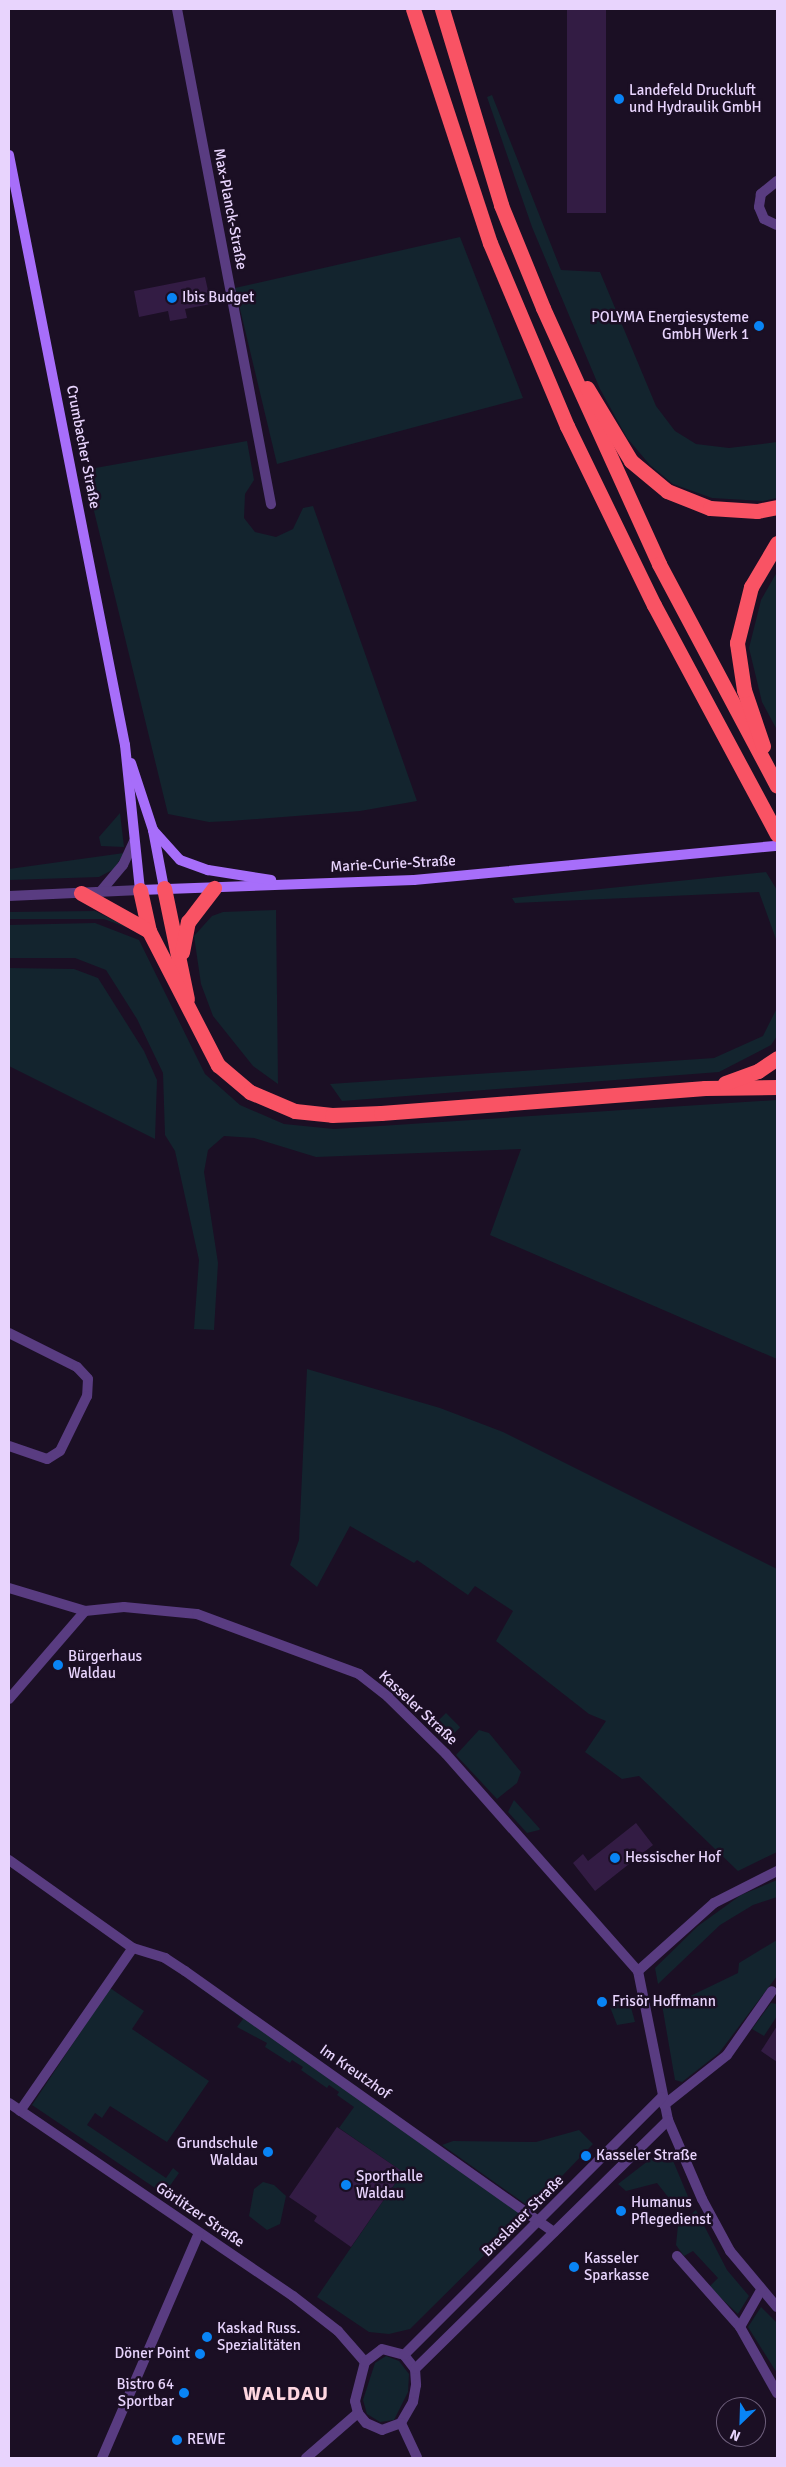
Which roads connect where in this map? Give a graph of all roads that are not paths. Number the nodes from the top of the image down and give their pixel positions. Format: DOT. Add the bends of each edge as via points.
graph roads {
  1 [pos="177,9"];
  2 [pos="413,9"];
  3 [pos="442,9"];
  4 [pos="9,155"];
  5 [pos="777,181"];
  6 [pos="777,225"];
  7 [pos="543,308"];
  8 [pos="271,504"];
  9 [pos="777,507"];
  10 [pos="777,543"];
  11 [pos="125,745"];
  12 [pos="765,760"];
  13 [pos="775,782"];
  14 [pos="153,830"];
  15 [pos="777,834"];
  16 [pos="134,841"];
  17 [pos="777,846"];
  18 [pos="289,884"];
  19 [pos="164,888"];
  20 [pos="214,888"];
  21 [pos="140,890"];
  22 [pos="101,891"];
  23 [pos="81,893"];
  24 [pos="9,896"];
  25 [pos="149,931"];
  26 [pos="181,960"];
  27 [pos="190,1015"];
  28 [pos="777,1058"];
  29 [pos="777,1087"];
  30 [pos="705,1088"];
  31 [pos="9,1333"];
  32 [pos="9,1446"];
  33 [pos="9,1588"];
  34 [pos="85,1611"];
  35 [pos="9,1699"];
  36 [pos="9,1860"];
  37 [pos="777,1871"];
  38 [pos="133,1948"];
  39 [pos="638,1971"];
  40 [pos="772,1990"];
  41 [pos="663,2101"];
  42 [pos="9,2103"];
  43 [pos="20,2111"];
  44 [pos="668,2120"];
  45 [pos="541,2221"];
  46 [pos="554,2232"];
  47 [pos="199,2233"];
  48 [pos="677,2256"];
  49 [pos="761,2290"];
  50 [pos="777,2307"];
  51 [pos="740,2327"];
  52 [pos="404,2355"];
  53 [pos="365,2362"];
  54 [pos="415,2369"];
  55 [pos="777,2393"];
  56 [pos="358,2413"];
  57 [pos="401,2423"];
  58 [pos="102,2458"];
  59 [pos="306,2458"];
  60 [pos="417,2458"];
  1 -- 8 [label="street, Max-Planck-Straße"];
  2 -- 15 [label="highway" via="490,243 567,426 606,514"];
  3 -- 7 [label="highway" via="502,205"];
  4 -- 11 [label="main road, Crumbacher Straße"];
  5 -- 6 [label="street" via="761,194 759,208 764,219"];
  7 -- 9 [label="highway" via="590,394 631,461 645,475 693,504 733,511"];
  7 -- 12 [label="highway" via="659,564"];
  10 -- 12 [label="highway" via="751,587 737,643 744,690"];
  11 -- 14 [label="main road, Crumbacher Straße"];
  11 -- 16 [label="main road, Crumbacher Straße"];
  12 -- 13 [label="highway"];
  14 -- 18 [label="main road, Crumbacher Straße" via="180,860 208,870"];
  14 -- 19 [label="main road, Crumbacher Straße"];
  16 -- 21 [label="main road, Crumbacher Straße"];
  16 -- 22 [label="street" via="123,865"];
  17 -- 18 [label="main road, Marie-Curie-Straße" via="414,880"];
  18 -- 20 [label="main road, Marie-Curie-Straße"];
  19 -- 20 [label="main road, Marie-Curie-Straße"];
  19 -- 21 [label="main road, Marie-Curie-Straße"];
  19 -- 26 [label="highway"];
  20 -- 26 [label="highway" via="188,922"];
  21 -- 22 [label="street, Marie-Curie-Straße"];
  21 -- 25 [label="highway"];
  22 -- 23 [label="street, Marie-Curie-Straße"];
  23 -- 24 [label="street, Marie-Curie-Straße"];
  23 -- 25 [label="highway"];
  25 -- 27 [label="highway"];
  26 -- 27 [label="highway"];
  27 -- 30 [label="highway" via="206,1048 232,1079 250,1092 295,1110 332,1115 381,1113"];
  28 -- 30 [label="highway" via="747,1076"];
  29 -- 30 [label="highway"];
  31 -- 32 [label="street" via="77,1368 88,1379 87,1396 60,1451 47,1459"];
  33 -- 34 [label="street, Kasseler Straße"];
  34 -- 35 [label="street"];
  34 -- 39 [label="street, Kasseler Straße" via="124,1607 197,1614 359,1674 446,1754"];
  36 -- 38 [label="street, Im Kreutzhof"];
  37 -- 39 [label="street" via="714,1904"];
  38 -- 43 [label="street"];
  38 -- 45 [label="street, Im Kreutzhof" via="165,1958 185,1971"];
  39 -- 41 [label="street"];
  40 -- 41 [label="street, Breslauer Straße" via="727,2056"];
  41 -- 44 [label="street"];
  41 -- 45 [label="street, Breslauer Straße"];
  42 -- 43 [label="street, Görlitzer Straße"];
  43 -- 47 [label="street, Görlitzer Straße"];
  44 -- 46 [label="street"];
  44 -- 49 [label="street" via="715,2226"];
  45 -- 46 [label="street, Im Kreutzhof"];
  45 -- 52 [label="street, Breslauer Straße"];
  46 -- 54 [label="street"];
  47 -- 53 [label="street, Görlitzer Straße" via="300,2301 344,2336"];
  47 -- 58 [label="street"];
  48 -- 51 [label="street"];
  49 -- 50 [label="street"];
  49 -- 51 [label="street"];
  51 -- 55 [label="street"];
  52 -- 53 [label="street" via="382,2349"];
  52 -- 54 [label="street"];
  53 -- 56 [label="street" via="358,2382"];
  54 -- 57 [label="street" via="413,2402"];
  56 -- 57 [label="street" via="366,2423 382,2430"];
  56 -- 59 [label="street"];
  57 -- 60 [label="street"];
}
